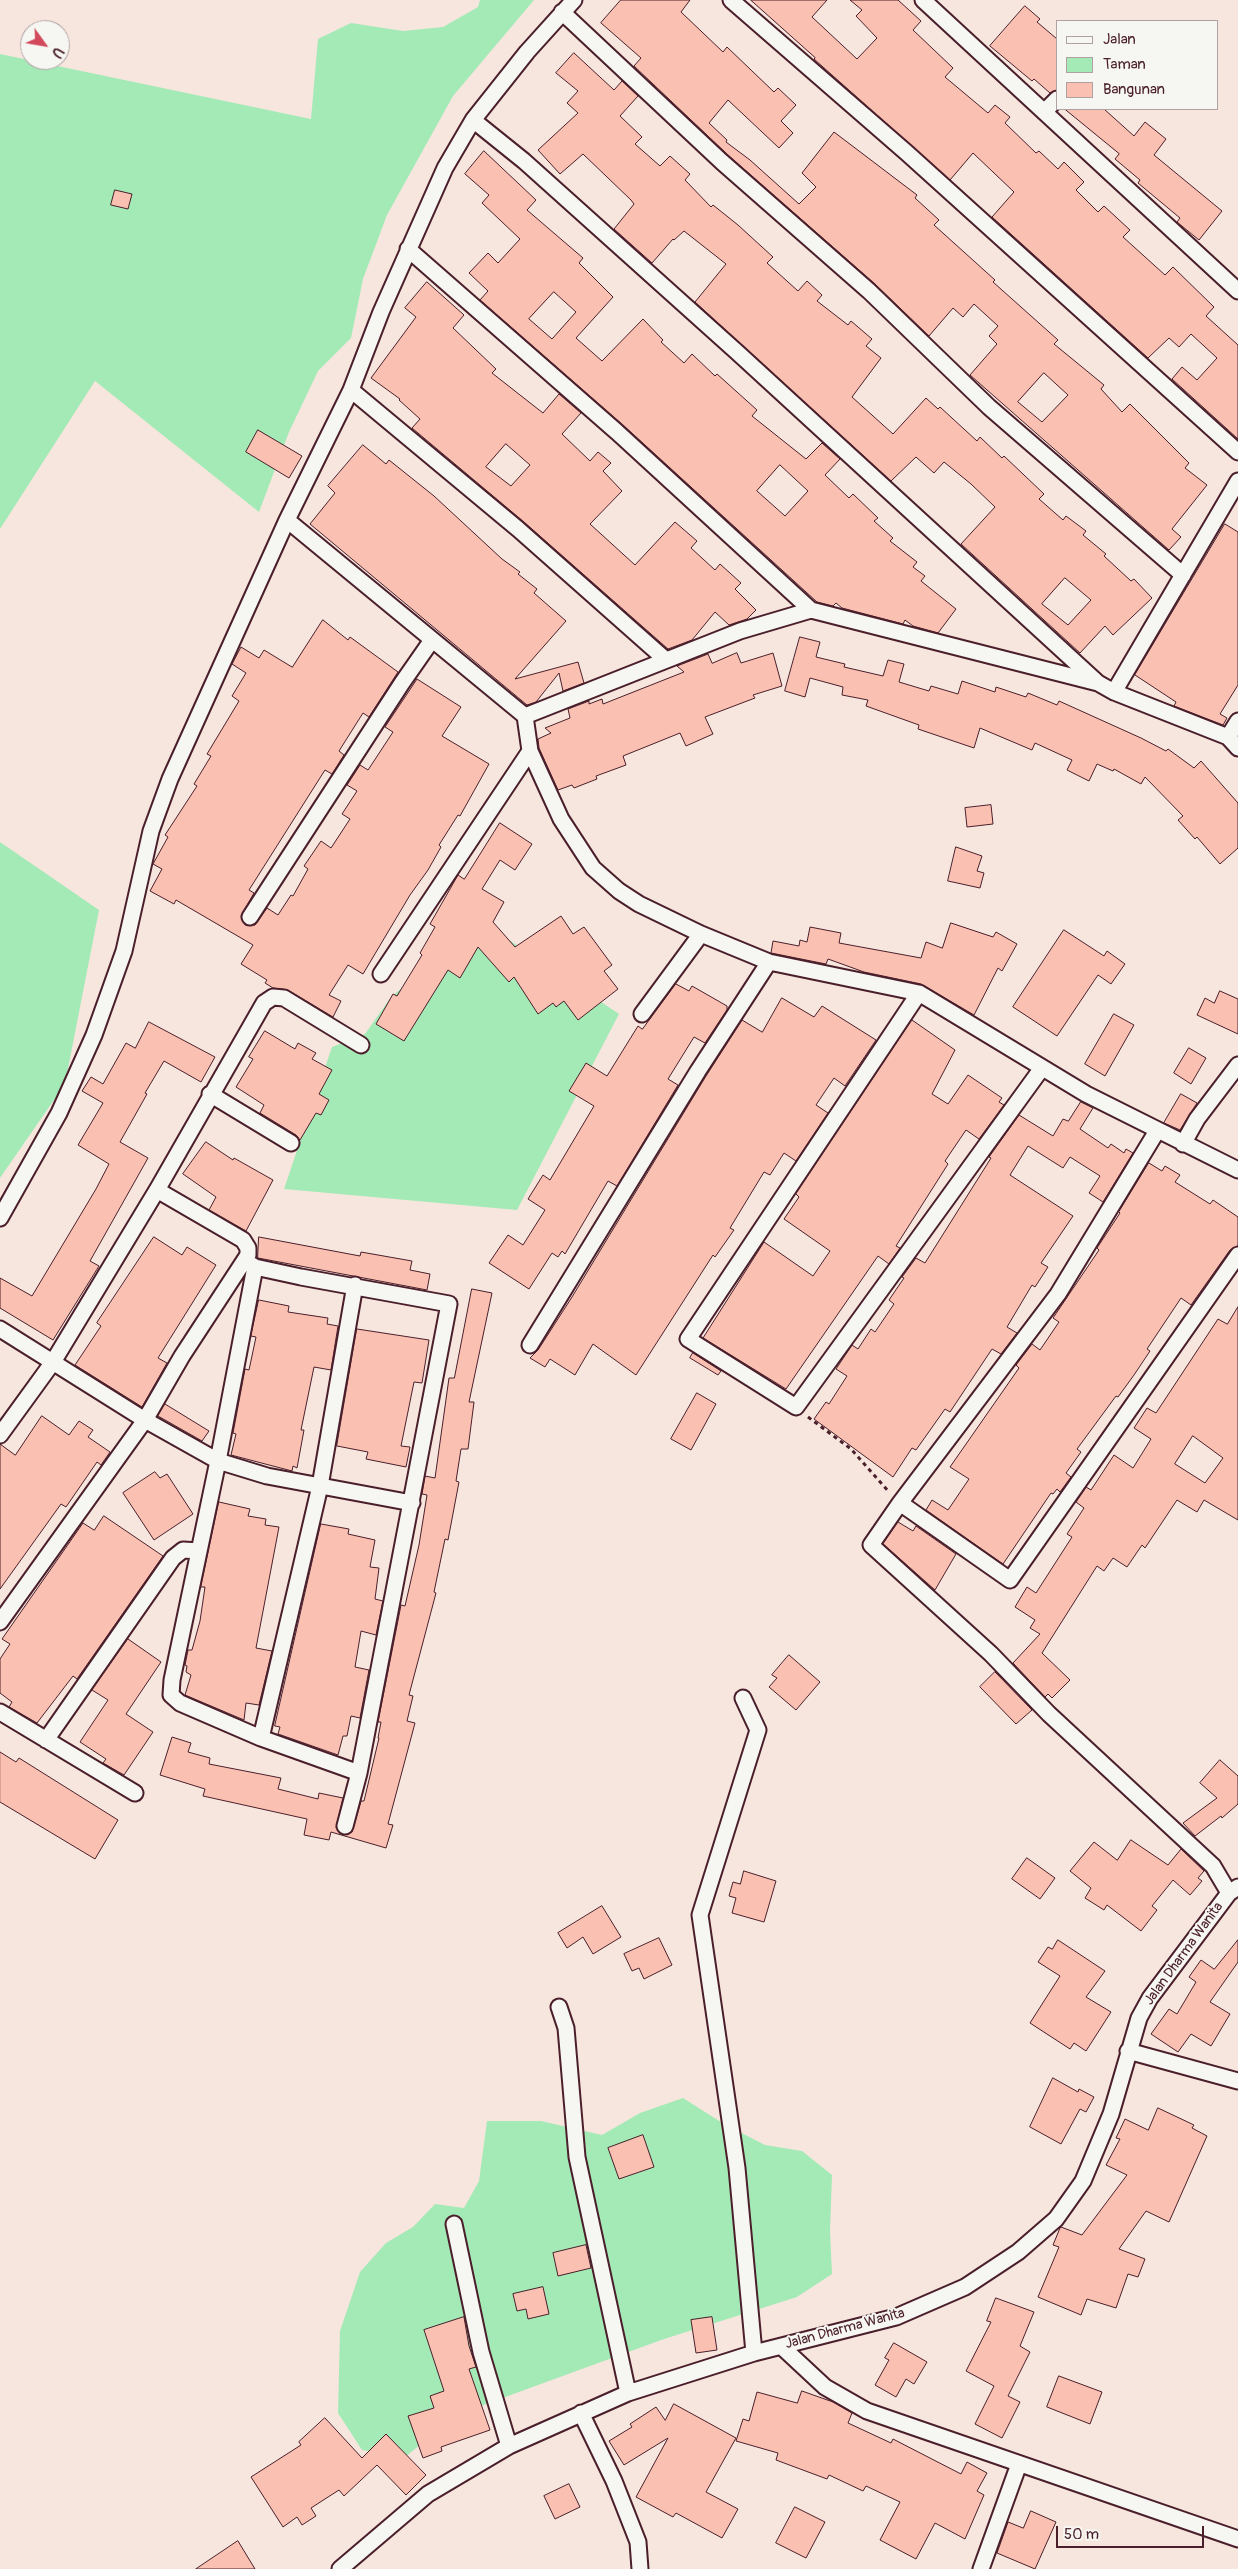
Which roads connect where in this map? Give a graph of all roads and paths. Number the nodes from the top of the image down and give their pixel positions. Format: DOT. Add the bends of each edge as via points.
graph roads {
  1 [pos="574,0"];
  2 [pos="731,0"];
  3 [pos="923,0"];
  4 [pos="562,12"];
  5 [pos="1056,100"];
  6 [pos="1044,112"];
  7 [pos="473,120"];
  8 [pos="408,248"];
  9 [pos="1238,291"];
  10 [pos="350,390"];
  11 [pos="1238,452"];
  12 [pos="1238,481"];
  13 [pos="287,520"];
  14 [pos="1183,575"];
  15 [pos="810,610"];
  16 [pos="432,640"];
  17 [pos="666,660"];
  18 [pos="1098,683"];
  19 [pos="1114,692"];
  20 [pos="525,716"];
  21 [pos="1238,721"];
  22 [pos="1233,742"];
  23 [pos="530,751"];
  24 [pos="250,917"];
  25 [pos="701,934"];
  26 [pos="769,962"];
  27 [pos="381,974"];
  28 [pos="919,993"];
  29 [pos="642,1014"];
  30 [pos="361,1045"];
  31 [pos="1238,1065"];
  32 [pos="1042,1068"];
  33 [pos="210,1094"];
  34 [pos="1157,1131"];
  35 [pos="290,1143"];
  36 [pos="1183,1144"];
  37 [pos="1238,1170"];
  38 [pos="157,1190"];
  39 [pos="0,1218"];
  40 [pos="1238,1254"];
  41 [pos="250,1264"];
  42 [pos="354,1285"];
  43 [pos="0,1329"];
  44 [pos="530,1345"];
  45 [pos="52,1362"];
  46 [pos="796,1407"];
  47 [pos="145,1420"];
  48 [pos="0,1435"];
  49 [pos="218,1461"];
  50 [pos="320,1486"];
  51 [pos="412,1503"];
  52 [pos="900,1503"];
  53 [pos="199,1551"];
  54 [pos="0,1622"];
  55 [pos="742,1698"];
  56 [pos="0,1712"];
  57 [pos="261,1738"];
  58 [pos="46,1740"];
  59 [pos="359,1773"];
  60 [pos="135,1793"];
  61 [pos="345,1826"];
  62 [pos="1234,1890"];
  63 [pos="559,2007"];
  64 [pos="1128,2051"];
  65 [pos="1238,2081"];
  66 [pos="454,2224"];
  67 [pos="781,2346"];
  68 [pos="754,2353"];
  69 [pos="628,2393"];
  70 [pos="581,2413"];
  71 [pos="509,2446"];
  72 [pos="1019,2464"];
  73 [pos="1238,2539"];
  74 [pos="340,2569"];
  75 [pos="640,2569"];
  76 [pos="981,2569"];
  1 -- 4 [label="street"];
  2 -- 11 [label="street" via="907,153"];
  3 -- 6 [label="street"];
  4 -- 7 [label="street"];
  4 -- 14 [label="street" via="722,162 869,291 989,406"];
  5 -- 6 [label="street"];
  6 -- 9 [label="street"];
  7 -- 8 [label="street" via="445,168"];
  7 -- 18 [label="street" via="524,161 745,359"];
  8 -- 10 [label="street"];
  8 -- 15 [label="street" via="617,432"];
  10 -- 13 [label="street"];
  10 -- 17 [label="street" via="518,529"];
  12 -- 14 [label="street"];
  13 -- 16 [label="street"];
  13 -- 39 [label="street" via="170,778 151,831 124,951 94,1035 59,1112"];
  14 -- 19 [label="street"];
  15 -- 17 [label="street" via="770,620"];
  15 -- 18 [label="street"];
  16 -- 20 [label="street"];
  16 -- 24 [label="street"];
  17 -- 20 [label="street"];
  18 -- 19 [label="street"];
  19 -- 22 [label="street"];
  20 -- 23 [label="street"];
  21 -- 22 [label="street"];
  23 -- 25 [label="street" via="561,819 593,868 639,904"];
  23 -- 27 [label="street"];
  25 -- 26 [label="street"];
  25 -- 29 [label="street"];
  26 -- 28 [label="street"];
  26 -- 44 [label="street" via="698,1071"];
  28 -- 32 [label="street"];
  28 -- 46 [label="street" via="688,1339"];
  30 -- 33 [label="street" via="291,1002 273,997 260,1008"];
  31 -- 36 [label="street" via="1197,1118"];
  32 -- 34 [label="street"];
  32 -- 46 [label="street"];
  33 -- 35 [label="street"];
  33 -- 38 [label="street"];
  34 -- 36 [label="street"];
  34 -- 52 [label="street" via="1058,1294"];
  36 -- 37 [label="street"];
  38 -- 41 [label="street" via="243,1240"];
  38 -- 45 [label="street"];
  40 -- 52 [label="street" via="1010,1580"];
  41 -- 42 [label="street"];
  41 -- 47 [label="street" via="182,1356"];
  41 -- 49 [label="street"];
  42 -- 50 [label="street"];
  42 -- 51 [label="street" via="450,1304"];
  43 -- 45 [label="street"];
  45 -- 47 [label="street"];
  45 -- 48 [label="street"];
  46 -- 52 [label="path" via="850,1449"];
  47 -- 49 [label="street"];
  47 -- 54 [label="street"];
  49 -- 50 [label="street" via="268,1476"];
  49 -- 53 [label="street"];
  50 -- 51 [label="street"];
  50 -- 57 [label="street"];
  51 -- 59 [label="street"];
  52 -- 62 [label="street" via="871,1545 991,1654 1049,1714 1213,1866"];
  53 -- 57 [label="street" via="171,1695 180,1703"];
  53 -- 58 [label="street" via="183,1550 173,1558"];
  55 -- 68 [label="street" via="758,1730 700,1915 737,2168"];
  56 -- 58 [label="street"];
  57 -- 59 [label="street"];
  58 -- 60 [label="street"];
  59 -- 61 [label="street"];
  62 -- 64 [label="street, Jalan Dharma Wanita" via="1150,1998"];
  63 -- 69 [label="street" via="566,2028 577,2157"];
  64 -- 65 [label="street"];
  64 -- 67 [label="street, Jalan Dharma Wanita" via="1111,2114 1083,2180 1056,2219 1018,2252 965,2288 896,2317"];
  66 -- 71 [label="street" via="481,2352"];
  67 -- 68 [label="street, Jalan Dharma Wanita"];
  67 -- 72 [label="street" via="825,2387 867,2411"];
  68 -- 69 [label="street, Jalan Dharma Wanita"];
  69 -- 70 [label="street, Jalan Dharma Wanita"];
  70 -- 71 [label="street, Jalan Dharma Wanita"];
  70 -- 75 [label="street" via="614,2481 638,2542"];
  71 -- 74 [label="street, Jalan Dharma Wanita" via="428,2494"];
  72 -- 73 [label="street"];
  72 -- 76 [label="street"];
}
